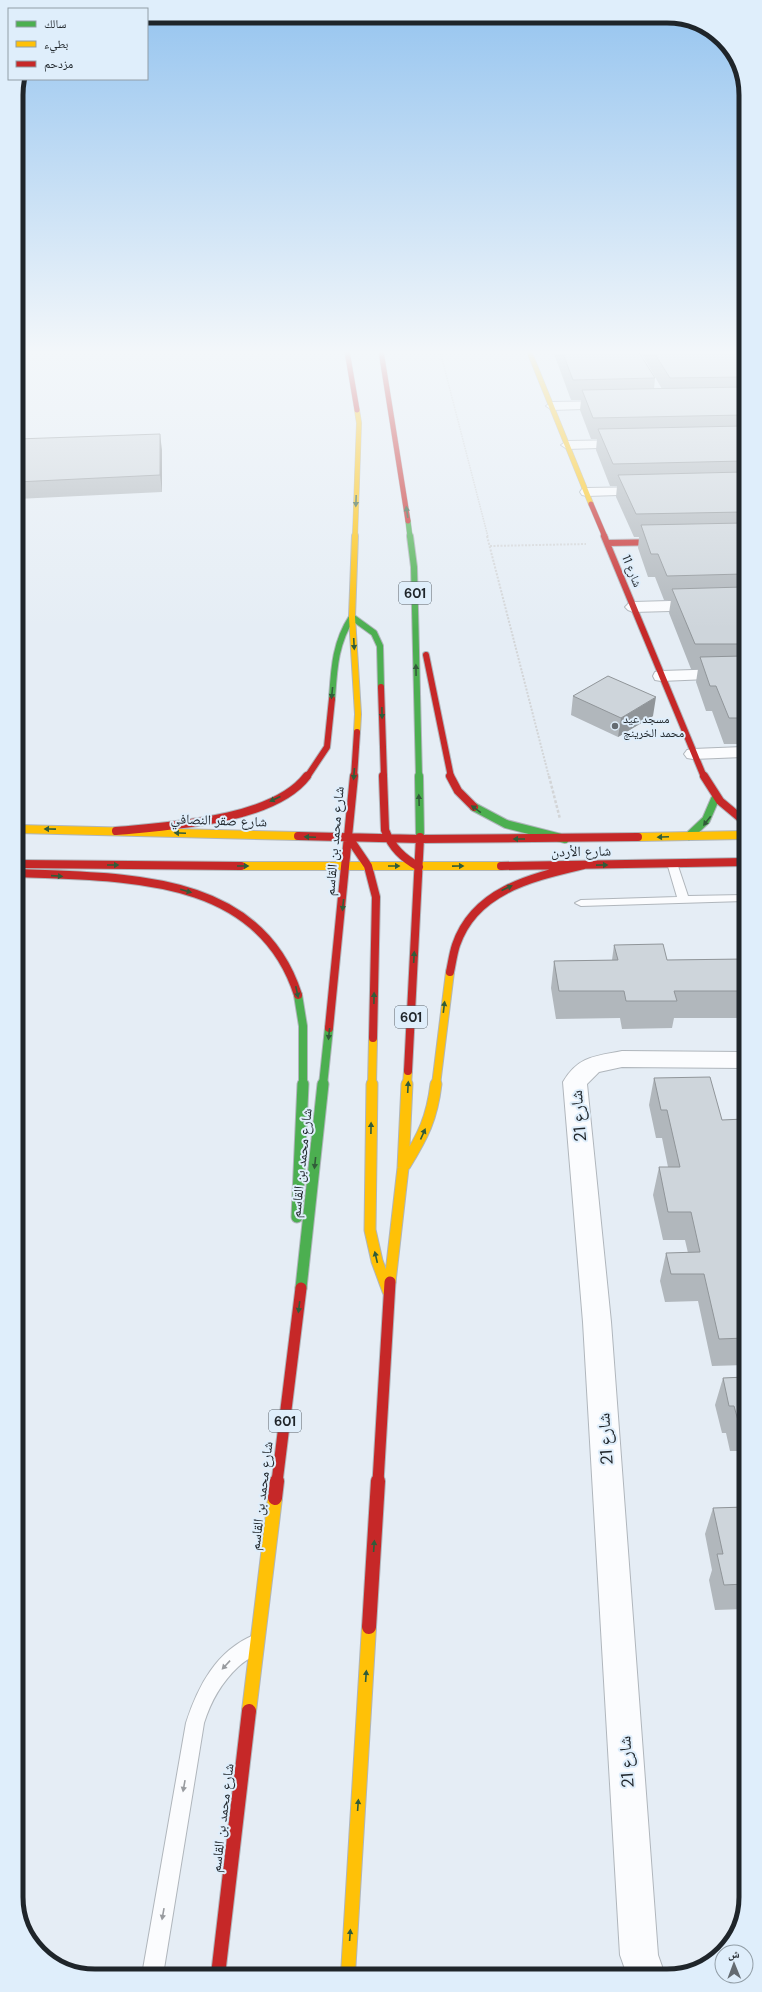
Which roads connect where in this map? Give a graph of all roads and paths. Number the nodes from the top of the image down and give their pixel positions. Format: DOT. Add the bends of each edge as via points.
graph roads {
  1 [pos="357,444"];
  2 [pos="388,444"];
  3 [pos="396,444"];
  4 [pos="464,444"];
  5 [pos="639,444"];
  6 [pos="567,445"];
  7 [pos="390,470"];
  8 [pos="657,490"];
  9 [pos="587,492"];
  10 [pos="398,522"];
  11 [pos="410,534"];
  12 [pos="679,542"];
  13 [pos="607,543"];
  14 [pos="490,546"];
  15 [pos="739,604"];
  16 [pos="633,607"];
  17 [pos="352,617"];
  18 [pos="416,630"];
  19 [pos="739,674"];
  20 [pos="661,676"];
  21 [pos="739,752"];
  22 [pos="693,754"];
  23 [pos="715,799"];
  24 [pos="739,817"];
  25 [pos="23,829"];
  26 [pos="116,830"];
  27 [pos="739,834"];
  28 [pos="689,836"];
  29 [pos="349,838"];
  30 [pos="387,838"];
  31 [pos="420,839"];
  32 [pos="565,839"];
  33 [pos="739,862"];
  34 [pos="672,863"];
  35 [pos="23,864"];
  36 [pos="584,865"];
  37 [pos="347,866"];
  38 [pos="368,866"];
  39 [pos="419,866"];
  40 [pos="23,873"];
  41 [pos="739,898"];
  42 [pos="684,900"];
  43 [pos="581,903"];
  44 [pos="739,1060"];
  45 [pos="403,1168"];
  46 [pos="302,1284"];
  47 [pos="390,1294"];
  48 [pos="257,1642"];
  49 [pos="153,1969"];
  50 [pos="219,1969"];
  51 [pos="348,1969"];
  52 [pos="644,1969"];
  1 -- 17 [label="main road, شارع محمد بن القاسم / 601, one-way"];
  2 -- 7 [label="main road"];
  11 -- 3 [label="main road, 601, one-way"];
  4 -- 14 [label="path"];
  5 -- 6 [label="street"];
  6 -- 9 [label="main road, شارع 11"];
  8 -- 9 [label="street"];
  9 -- 13 [label="main road, شارع 11"];
  10 -- 11 [label="main road"];
  11 -- 18 [label="main road, 601"];
  12 -- 13 [label="main road"];
  13 -- 14 [label="path"];
  13 -- 16 [label="main road, شارع 11"];
  14 -- 32 [label="path"];
  15 -- 16 [label="street"];
  16 -- 20 [label="main road, شارع 11"];
  17 -- 26 [label="main road, one-way" via="339,637 327,746 322,760 312,774 277,799 228,816"];
  17 -- 29 [label="main road, شارع محمد بن القاسم / 601, one-way" via="358,714"];
  17 -- 30 [label="main road, one-way" via="374,633 380,646"];
  31 -- 18 [label="main road, 601, one-way"];
  32 -- 18 [label="main road, one-way" via="529,832 490,818 475,809 454,787 426,656"];
  19 -- 20 [label="street"];
  20 -- 22 [label="main road, شارع 11"];
  21 -- 22 [label="street"];
  22 -- 23 [label="main road, شارع 11"];
  23 -- 24 [label="main road, شارع 11"];
  23 -- 28 [label="main road, one-way" via="709,819"];
  26 -- 25 [label="main road, شارع صقر النصافي, one-way"];
  29 -- 26 [label="main road, شارع صقر النصافي, one-way"];
  27 -- 28 [label="main road, شارع الأردن"];
  28 -- 32 [label="main road, شارع الأردن, one-way"];
  29 -- 30 [label="main road, شارع صقر النصافي"];
  29 -- 37 [label="main road, شارع محمد بن القاسم / 601"];
  29 -- 38 [label="main road"];
  30 -- 31 [label="main road, شارع صقر النصافي"];
  30 -- 39 [label="main road" via="393,849 404,859"];
  32 -- 31 [label="main road, شارع الأردن, one-way"];
  31 -- 39 [label="main road, 601"];
  33 -- 34 [label="main road, شارع الأردن"];
  36 -- 34 [label="main road, شارع الأردن, one-way"];
  34 -- 42 [label="lane"];
  35 -- 37 [label="main road, one-way"];
  39 -- 36 [label="main road, شارع الأردن, one-way"];
  45 -- 36 [label="main road, one-way" via="422,1136 434,1102 452,955 462,925 472,911 503,889 528,879"];
  37 -- 38 [label="main road"];
  37 -- 46 [label="main road, شارع محمد بن القاسم / 601, one-way"];
  38 -- 39 [label="main road, one-way"];
  47 -- 38 [label="main road, one-way" via="377,1261 370,1230 376,905 375,886"];
  45 -- 39 [label="main road, 601, one-way"];
  40 -- 46 [label="main road, one-way" via="124,880 187,890 236,911 279,952 296,988 302,1033 304,1064 297,1229"];
  41 -- 42 [label="lane"];
  42 -- 43 [label="lane"];
  44 -- 52 [label="street, شارع 21" via="622,1059 592,1065 575,1082 597,1322 639,1955"];
  45 -- 47 [label="main road, 601"];
  46 -- 48 [label="main road, شارع محمد بن القاسم / 601, one-way"];
  51 -- 47 [label="main road, 601, one-way"];
  48 -- 49 [label="lane, one-way" via="242,1650 217,1674 200,1705"];
  48 -- 50 [label="main road, شارع محمد بن القاسم / 601"];
}
